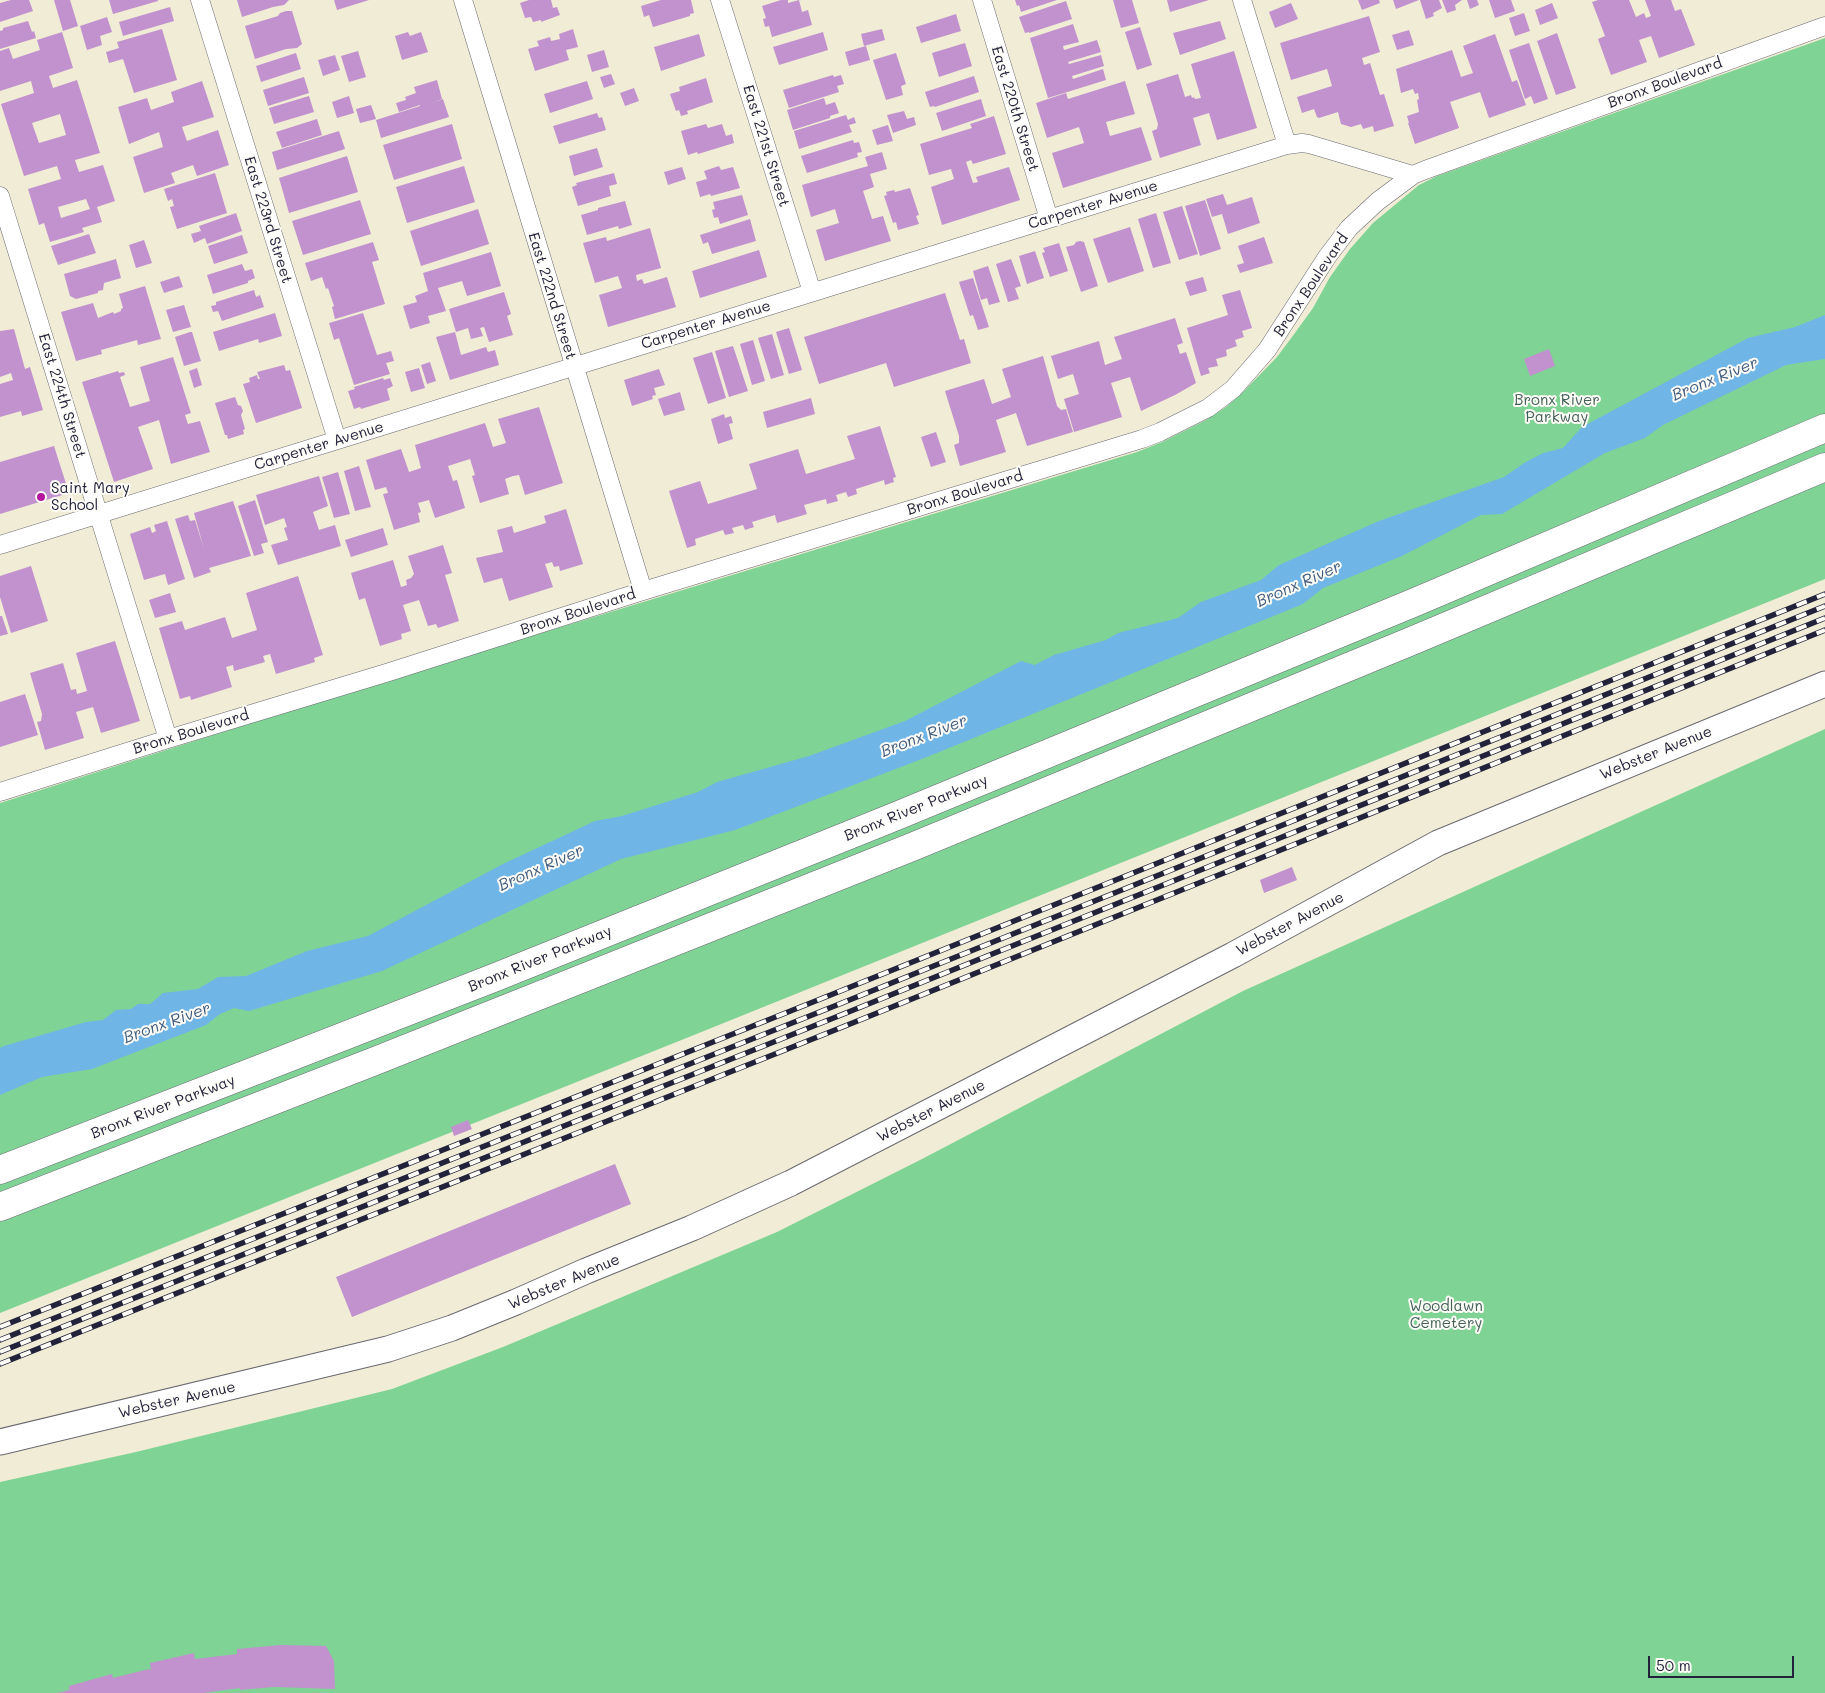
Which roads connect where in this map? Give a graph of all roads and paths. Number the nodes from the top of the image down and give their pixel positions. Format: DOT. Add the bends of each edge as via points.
graph roads {
  1 [pos="200,0"];
  2 [pos="463,0"];
  3 [pos="720,0"];
  4 [pos="982,0"];
  5 [pos="1242,0"];
  6 [pos="1825,26"];
  7 [pos="1287,145"];
  8 [pos="1413,176"];
  9 [pos="0,196"];
  10 [pos="1049,218"];
  11 [pos="812,292"];
  12 [pos="574,367"];
  13 [pos="1825,428"];
  14 [pos="337,440"];
  15 [pos="1825,466"];
  16 [pos="99,515"];
  17 [pos="0,545"];
  18 [pos="643,591"];
  19 [pos="1825,684"];
  20 [pos="168,739"];
  21 [pos="0,792"];
  22 [pos="0,1170"];
  23 [pos="0,1207"];
  24 [pos="0,1442"];
  1 -- 14 [label="street, East 223rd Street"];
  2 -- 12 [label="street, East 222nd Street"];
  3 -- 11 [label="street, East 221st Street"];
  4 -- 10 [label="street, East 220th Street"];
  5 -- 7 [label="street"];
  6 -- 8 [label="street, Bronx Boulevard"];
  7 -- 8 [label="street, Carpenter Avenue" via="1309,144"];
  7 -- 10 [label="street, Carpenter Avenue"];
  8 -- 18 [label="street, Bronx Boulevard" via="1378,201 1349,228 1256,364 1233,389 1192,417 1142,439"];
  9 -- 16 [label="street, East 224th Street"];
  10 -- 11 [label="street, Carpenter Avenue"];
  11 -- 12 [label="street, Carpenter Avenue"];
  12 -- 14 [label="street, Carpenter Avenue"];
  12 -- 18 [label="street, East 222nd Street"];
  13 -- 22 [label="highway, Bronx River Parkway" via="1431,596 913,810"];
  14 -- 16 [label="street, Carpenter Avenue"];
  15 -- 23 [label="highway" via="912,847"];
  16 -- 17 [label="street, Carpenter Avenue"];
  16 -- 20 [label="street, East 224th Street"];
  18 -- 20 [label="street, Bronx Boulevard"];
  19 -- 24 [label="main road, Webster Avenue" via="1438,843 1233,955 791,1183 507,1306 388,1349"];
  20 -- 21 [label="street, Bronx Boulevard"];
}
